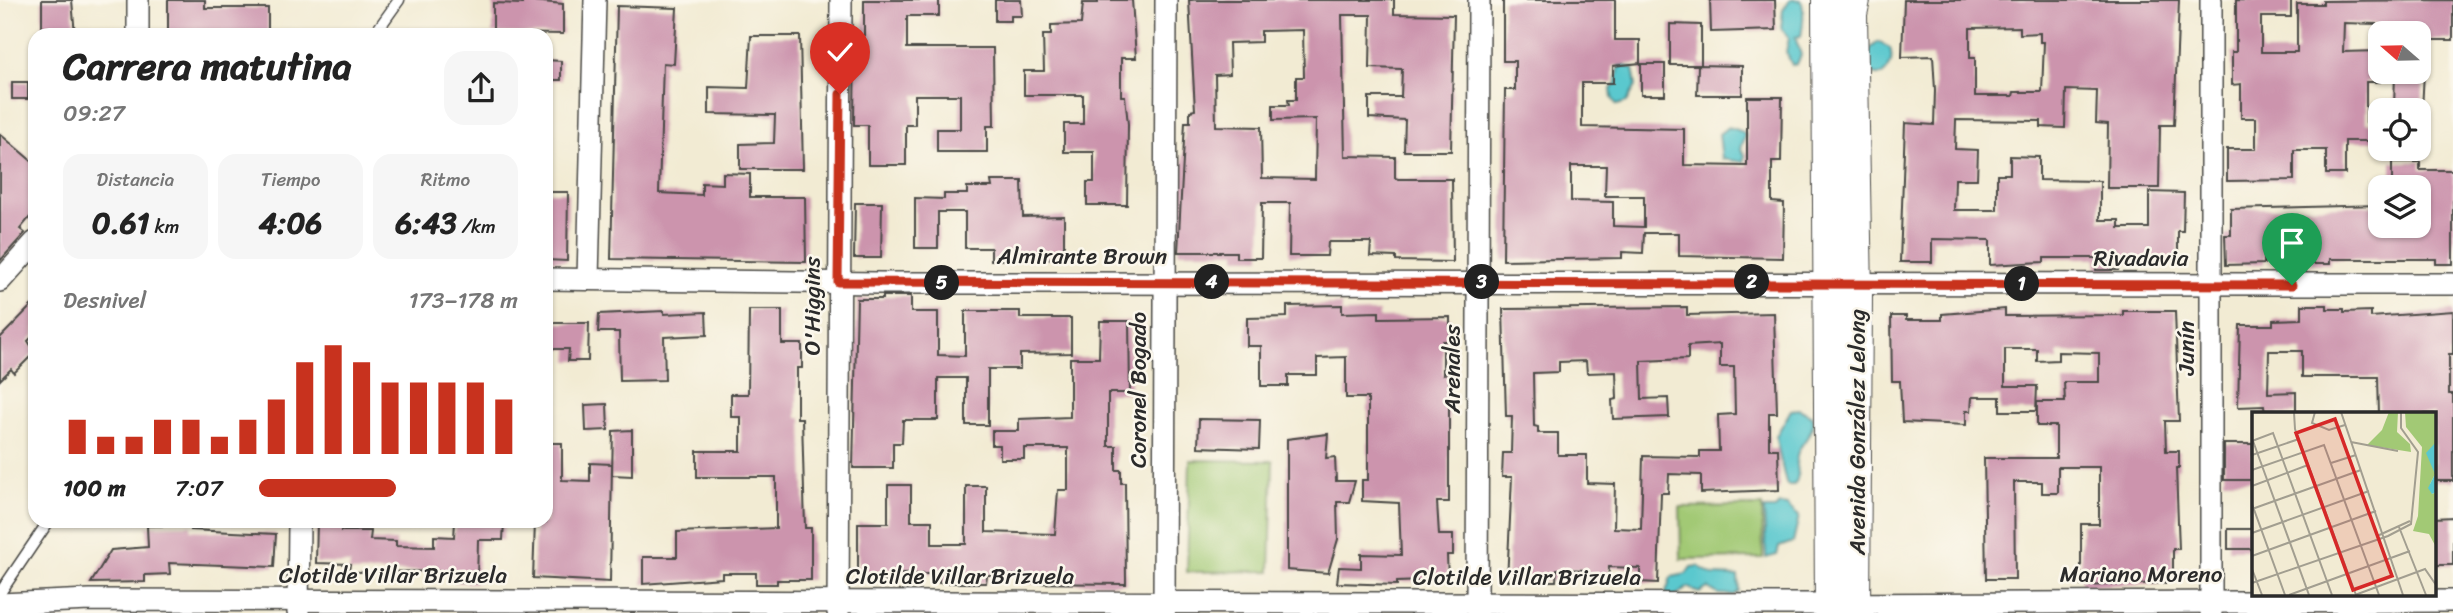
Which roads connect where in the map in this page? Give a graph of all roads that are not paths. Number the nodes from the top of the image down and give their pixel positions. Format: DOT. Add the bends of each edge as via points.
graph roads {
  1 [pos="138,0"];
  2 [pos="399,0"];
  3 [pos="595,0"];
  4 [pos="841,0"];
  5 [pos="1166,0"];
  6 [pos="1479,0"];
  7 [pos="1827,0"];
  8 [pos="1855,0"];
  9 [pos="2211,0"];
  10 [pos="138,28"];
  11 [pos="379,28"];
  12 [pos="1840,33"];
  13 [pos="28,250"];
  14 [pos="553,279"];
  15 [pos="587,279"];
  16 [pos="0,281"];
  17 [pos="838,282"];
  18 [pos="1164,282"];
  19 [pos="1478,282"];
  20 [pos="1843,283"];
  21 [pos="2453,284"];
  22 [pos="2212,285"];
  23 [pos="44,528"];
  24 [pos="299,528"];
  25 [pos="0,593"];
  26 [pos="2453,601"];
  27 [pos="0,604"];
  28 [pos="2211,606"];
  29 [pos="90,607"];
  30 [pos="298,607"];
  31 [pos="505,607"];
  32 [pos="838,608"];
  33 [pos="1164,608"];
  34 [pos="1477,608"];
  35 [pos="1842,608"];
  1 -- 10 [label="street"];
  2 -- 11 [label="lane"];
  3 -- 15 [label="street"];
  4 -- 17 [label="street, O'Higgins"];
  5 -- 18 [label="street, Coronel Bogado"];
  6 -- 19 [label="street, Arenales"];
  7 -- 12 [label="main road, Avenida González Lelong"];
  8 -- 12 [label="main road, Avenida González Lelong"];
  9 -- 22 [label="street, Junín"];
  12 -- 20 [label="main road, Avenida González Lelong"];
  13 -- 16 [label="street"];
  14 -- 15 [label="street, Almirante Brown"];
  15 -- 17 [label="street, Almirante Brown"];
  17 -- 18 [label="street, Almirante Brown"];
  17 -- 32 [label="street, O'Higgins"];
  18 -- 19 [label="street, Almirante Brown"];
  18 -- 33 [label="street, Coronel Bogado"];
  19 -- 20 [label="street, Almirante Brown"];
  19 -- 34 [label="street, Arenales"];
  20 -- 22 [label="street, Rivadavia"];
  20 -- 35 [label="main road, Avenida González Lelong"];
  21 -- 22 [label="street, Rivadavia"];
  22 -- 28 [label="street, Junín"];
  23 -- 25 [label="lane"];
  24 -- 30 [label="street"];
  26 -- 28 [label="street, Mariano Moreno"];
  27 -- 29 [label="street, Clotilde Villar Brizuela"];
  28 -- 35 [label="street, Mariano Moreno"];
  29 -- 30 [label="street, Clotilde Villar Brizuela"];
  30 -- 31 [label="street, Clotilde Villar Brizuela"];
  31 -- 32 [label="street, Clotilde Villar Brizuela"];
  32 -- 33 [label="street, Clotilde Villar Brizuela"];
  33 -- 34 [label="street, Clotilde Villar Brizuela"];
  34 -- 35 [label="street, Clotilde Villar Brizuela"];
}
